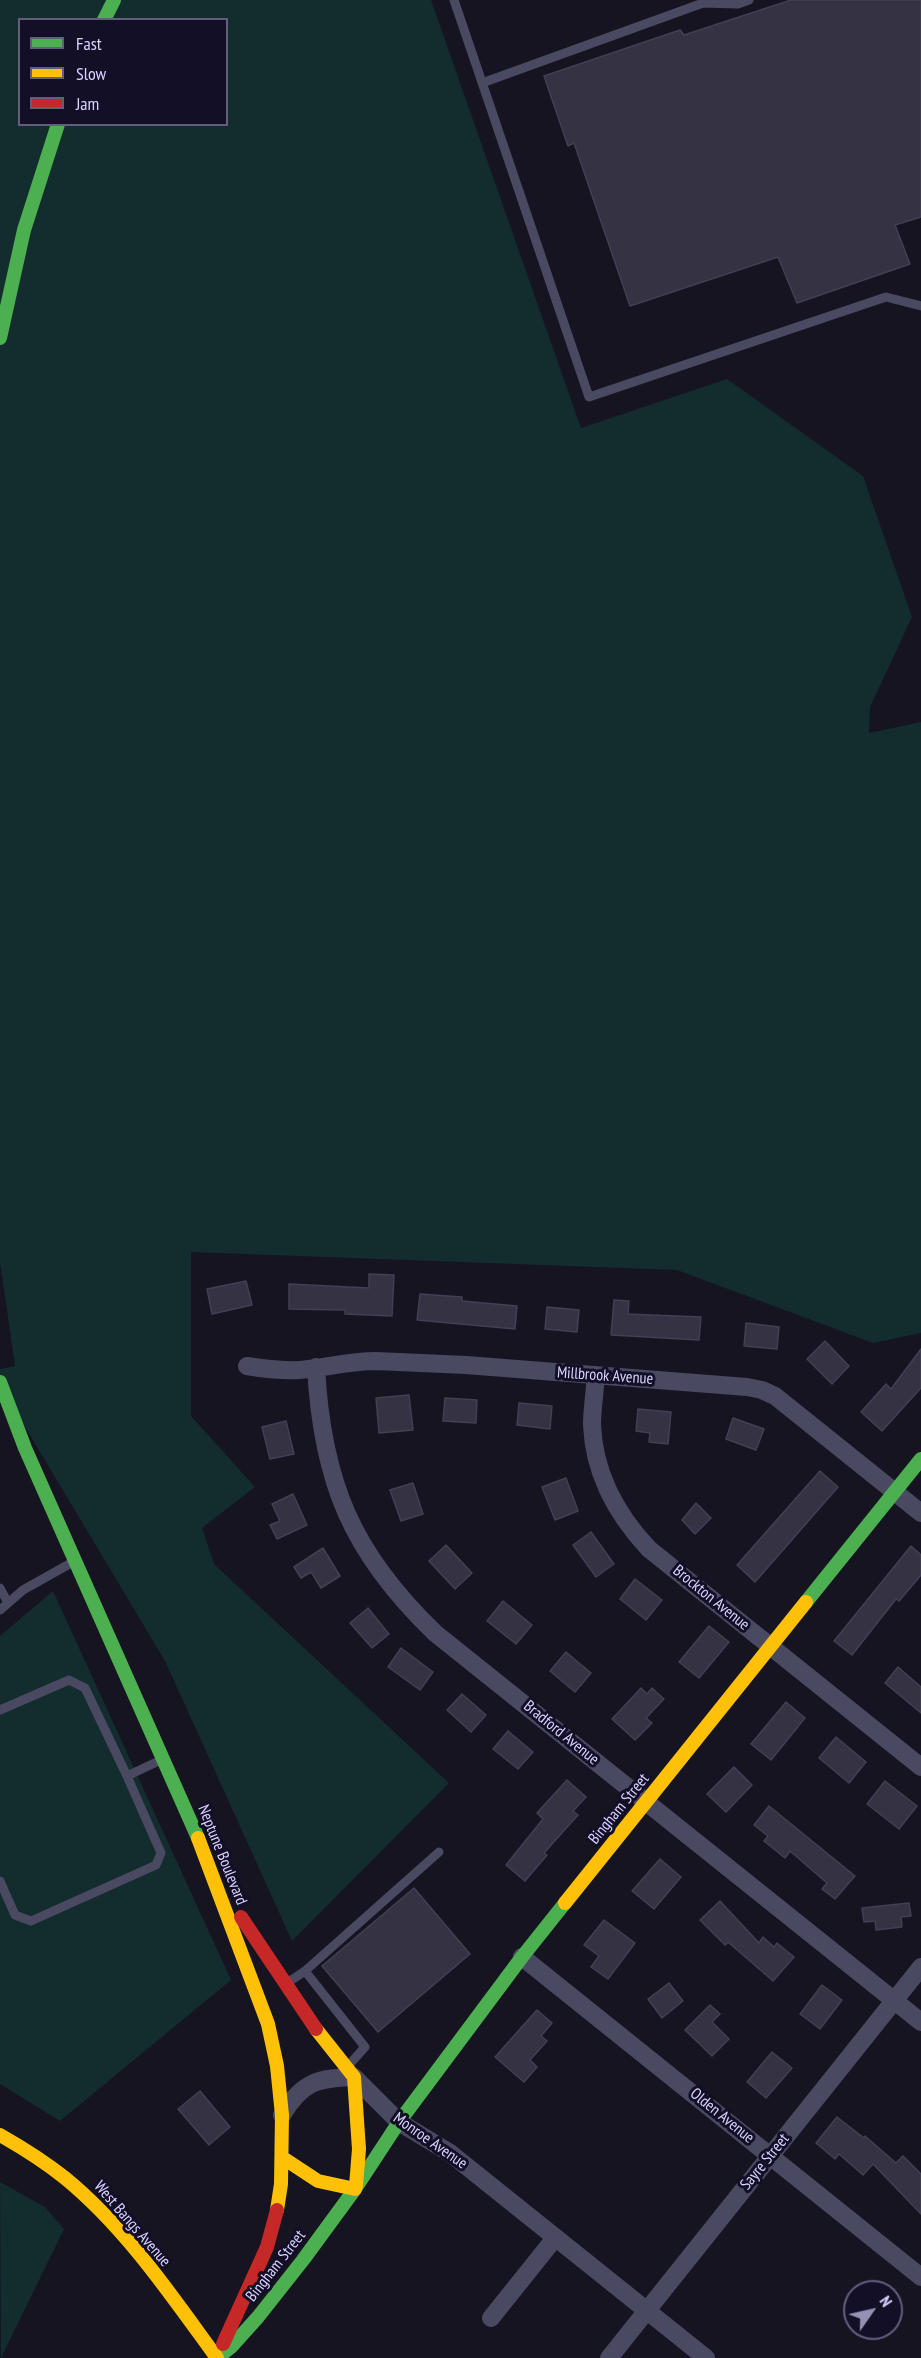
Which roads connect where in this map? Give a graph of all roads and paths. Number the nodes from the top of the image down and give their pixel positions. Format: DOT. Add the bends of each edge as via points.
graph roads {
  1 [pos="114,0"];
  2 [pos="454,0"];
  3 [pos="749,0"];
  4 [pos="105,18"];
  5 [pos="482,83"];
  6 [pos="57,126"];
  7 [pos="921,306"];
  8 [pos="0,338"];
  9 [pos="247,1366"];
  10 [pos="316,1367"];
  11 [pos="596,1375"];
  12 [pos="0,1382"];
  13 [pos="921,1459"];
  14 [pos="895,1492"];
  15 [pos="921,1513"];
  16 [pos="75,1561"];
  17 [pos="0,1588"];
  18 [pos="8,1603"];
  19 [pos="0,1610"];
  20 [pos="771,1647"];
  21 [pos="0,1710"];
  22 [pos="163,1759"];
  23 [pos="921,1767"];
  24 [pos="127,1776"];
  25 [pos="646,1802"];
  26 [pos="439,1852"];
  27 [pos="212,1871"];
  28 [pos="0,1881"];
  29 [pos="522,1957"];
  30 [pos="921,1967"];
  31 [pos="305,1971"];
  32 [pos="285,1984"];
  33 [pos="894,2000"];
  34 [pos="921,2022"];
  35 [pos="350,2072"];
  36 [pos="282,2115"];
  37 [pos="399,2122"];
  38 [pos="0,2135"];
  39 [pos="771,2155"];
  40 [pos="283,2158"];
  41 [pos="356,2189"];
  42 [pos="555,2238"];
  43 [pos="921,2277"];
  44 [pos="646,2311"];
  45 [pos="491,2318"];
  46 [pos="217,2358"];
  47 [pos="609,2358"];
  48 [pos="706,2358"];
  1 -- 4 [label="street"];
  2 -- 5 [label="lane"];
  3 -- 5 [label="lane" via="738,4 703,3"];
  5 -- 7 [label="lane" via="589,397 886,297"];
  6 -- 8 [label="street" via="23,232"];
  9 -- 10 [label="street, Millbrook Avenue" via="274,1370"];
  10 -- 11 [label="street, Millbrook Avenue" via="376,1361"];
  10 -- 25 [label="street, Bradford Avenue" via="323,1440 334,1482 358,1536 385,1580 435,1633"];
  11 -- 14 [label="street, Millbrook Avenue" via="762,1390 775,1396"];
  11 -- 20 [label="street, Brockton Avenue" via="593,1441 604,1481 619,1512 649,1549"];
  12 -- 16 [label="street, Neptune Boulevard"];
  13 -- 14 [label="street, Bingham Street"];
  14 -- 15 [label="street, Millbrook Avenue"];
  14 -- 20 [label="street, Bingham Street"];
  16 -- 18 [label="lane" via="23,1590"];
  16 -- 22 [label="street, Neptune Boulevard"];
  17 -- 18 [label="lane"];
  18 -- 19 [label="lane"];
  20 -- 23 [label="street, Brockton Avenue"];
  20 -- 25 [label="street, Bingham Street"];
  21 -- 24 [label="lane" via="69,1680 85,1688"];
  22 -- 24 [label="lane"];
  22 -- 27 [label="street, Neptune Boulevard"];
  24 -- 28 [label="lane" via="161,1853 156,1865 31,1921 15,1915"];
  25 -- 29 [label="street, Bingham Street"];
  25 -- 33 [label="street, Bradford Avenue"];
  26 -- 31 [label="lane"];
  27 -- 32 [label="street, Monroe Avenue"];
  27 -- 36 [label="street, Neptune Boulevard" via="268,2024"];
  29 -- 37 [label="street, Bingham Street"];
  29 -- 39 [label="street, Olden Avenue"];
  30 -- 33 [label="street, Sayre Street"];
  31 -- 32 [label="lane"];
  31 -- 35 [label="lane" via="365,2047"];
  32 -- 35 [label="street, Monroe Avenue"];
  33 -- 34 [label="street, Bradford Avenue"];
  33 -- 39 [label="street, Sayre Street"];
  35 -- 36 [label="street" via="315,2081 300,2090"];
  35 -- 37 [label="street, Monroe Avenue"];
  35 -- 41 [label="street" via="359,2120"];
  36 -- 40 [label="street, Neptune Boulevard"];
  37 -- 41 [label="street, Bingham Street"];
  37 -- 42 [label="street, Monroe Avenue" via="450,2153"];
  38 -- 46 [label="street, West Bangs Avenue" via="41,2158 107,2216"];
  39 -- 43 [label="street, Olden Avenue"];
  39 -- 44 [label="street, Sayre Street"];
  40 -- 41 [label="street" via="318,2181"];
  40 -- 46 [label="street, Neptune Boulevard" via="275,2220 267,2247"];
  41 -- 46 [label="street, Bingham Street" via="258,2317"];
  42 -- 44 [label="street, Monroe Avenue"];
  42 -- 45 [label="street"];
  44 -- 47 [label="street, Sayre Street"];
  44 -- 48 [label="street, Monroe Avenue"];
}
